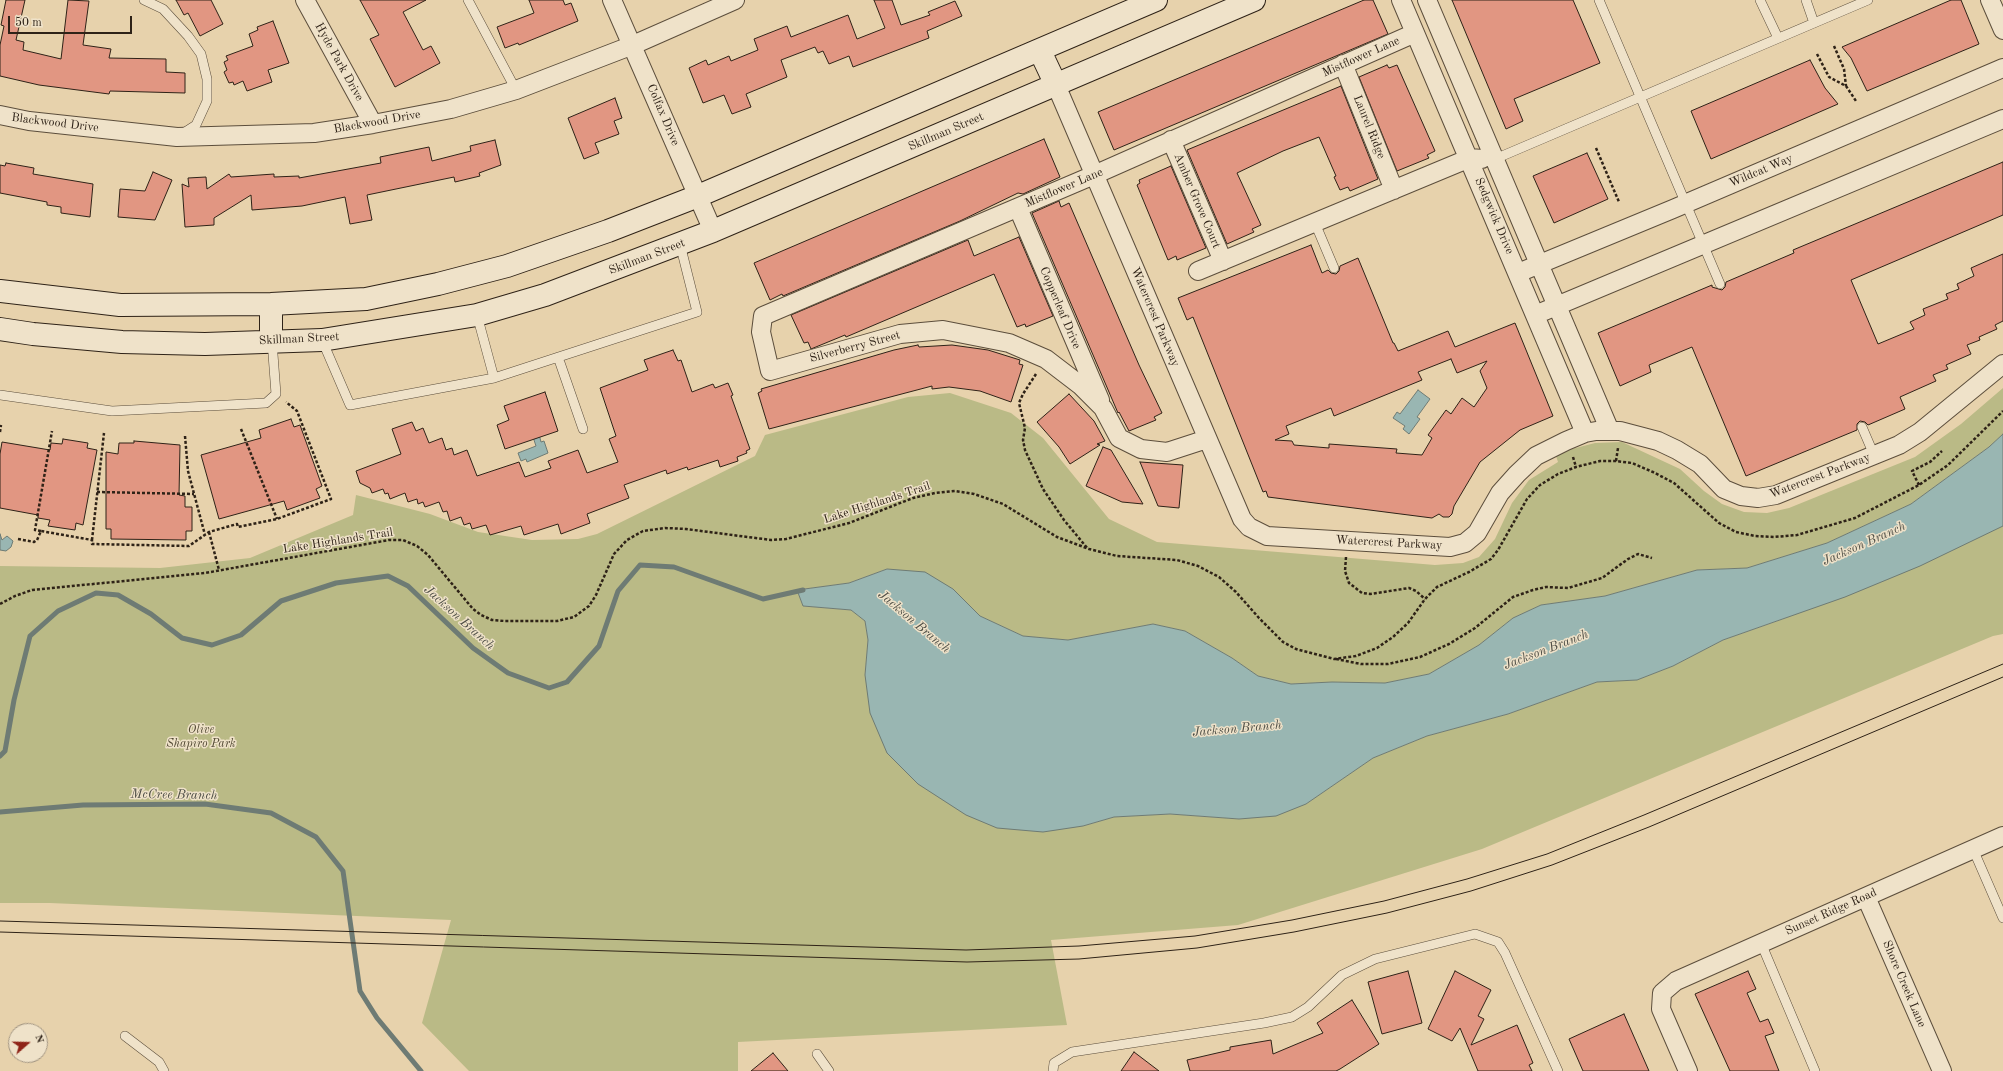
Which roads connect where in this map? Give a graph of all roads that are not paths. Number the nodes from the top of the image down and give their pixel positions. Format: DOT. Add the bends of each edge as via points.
graph roads {
  1 [pos="144,0"];
  2 [pos="305,0"];
  3 [pos="468,0"];
  4 [pos="612,0"];
  5 [pos="735,0"];
  6 [pos="1156,0"];
  7 [pos="1254,0"];
  8 [pos="1401,0"];
  9 [pos="1427,0"];
  10 [pos="1599,0"];
  11 [pos="1760,0"];
  12 [pos="1806,0"];
  13 [pos="1868,0"];
  14 [pos="1990,0"];
  15 [pos="1854,3"];
  16 [pos="1814,23"];
  17 [pos="2003,30"];
  18 [pos="1415,33"];
  19 [pos="1778,38"];
  20 [pos="633,45"];
  21 [pos="1040,51"];
  22 [pos="1343,64"];
  23 [pos="2003,68"];
  24 [pos="1056,85"];
  25 [pos="516,90"];
  26 [pos="1640,97"];
  27 [pos="0,116"];
  28 [pos="2003,119"];
  29 [pos="373,124"];
  30 [pos="177,137"];
  31 [pos="1171,140"];
  32 [pos="1470,158"];
  33 [pos="1495,159"];
  34 [pos="1094,176"];
  35 [pos="1394,190"];
  36 [pos="698,196"];
  37 [pos="1685,204"];
  38 [pos="1018,208"];
  39 [pos="1315,223"];
  40 [pos="713,231"];
  41 [pos="680,244"];
  42 [pos="1703,244"];
  43 [pos="1223,261"];
  44 [pos="1539,265"];
  45 [pos="1334,268"];
  46 [pos="1198,271"];
  47 [pos="1518,274"];
  48 [pos="1720,284"];
  49 [pos="0,291"];
  50 [pos="272,304"];
  51 [pos="1557,307"];
  52 [pos="477,315"];
  53 [pos="1535,315"];
  54 [pos="0,329"];
  55 [pos="322,340"];
  56 [pos="272,341"];
  57 [pos="558,357"];
  58 [pos="2003,364"];
  59 [pos="770,371"];
  60 [pos="494,378"];
  61 [pos="0,394"];
  62 [pos="1103,408"];
  63 [pos="1862,427"];
  64 [pos="583,429"];
  65 [pos="1585,433"];
  66 [pos="1614,437"];
  67 [pos="1208,439"];
  68 [pos="1874,455"];
  69 [pos="2003,836"];
  70 [pos="1973,849"];
  71 [pos="1866,896"];
  72 [pos="2003,918"];
  73 [pos="1760,943"];
  74 [pos="125,1036"];
  75 [pos="817,1054"];
  76 [pos="164,1071"];
  77 [pos="829,1071"];
  78 [pos="1053,1071"];
  79 [pos="1558,1071"];
  80 [pos="1688,1071"];
  81 [pos="1816,1071"];
  82 [pos="1942,1071"];
  1 -- 30 [label="lane" via="163,9 188,36 201,54 204,66 207,101 196,125"];
  2 -- 29 [label="street, Hyde Park Drive"];
  3 -- 25 [label="lane"];
  4 -- 20 [label="street, Colfax Drive"];
  5 -- 20 [label="street, Blackwood Drive"];
  6 -- 21 [label="main road"];
  7 -- 24 [label="main road, Skillman Street"];
  8 -- 18 [label="street, Sedgwick Drive"];
  9 -- 33 [label="street, Sedgwick Drive"];
  10 -- 26 [label="lane"];
  11 -- 19 [label="lane"];
  12 -- 16 [label="lane"];
  13 -- 15 [label="lane"];
  14 -- 17 [label="street"];
  15 -- 16 [label="lane"];
  16 -- 19 [label="lane"];
  18 -- 22 [label="street, Mistflower Lane"];
  18 -- 32 [label="street, Sedgwick Drive"];
  19 -- 26 [label="lane"];
  20 -- 25 [label="street, Blackwood Drive"];
  20 -- 36 [label="street, Colfax Drive"];
  21 -- 24 [label="main road"];
  21 -- 36 [label="main road"];
  22 -- 31 [label="street, Mistflower Lane"];
  22 -- 35 [label="street, Laurel Ridge"];
  23 -- 37 [label="street, Wildcat Way"];
  24 -- 34 [label="street, Watercrest Parkway"];
  24 -- 40 [label="main road, Skillman Street"];
  25 -- 29 [label="street, Blackwood Drive" via="451,108"];
  26 -- 33 [label="lane"];
  26 -- 37 [label="lane"];
  27 -- 30 [label="street, Blackwood Drive"];
  28 -- 42 [label="street"];
  29 -- 30 [label="street, Blackwood Drive" via="314,133"];
  31 -- 34 [label="street, Mistflower Lane"];
  31 -- 43 [label="street, Amber Grove Court"];
  32 -- 33 [label="street"];
  32 -- 35 [label="street"];
  32 -- 47 [label="street, Sedgwick Drive"];
  33 -- 44 [label="street, Sedgwick Drive"];
  34 -- 38 [label="street, Mistflower Lane"];
  34 -- 67 [label="street, Watercrest Parkway"];
  35 -- 39 [label="street"];
  36 -- 40 [label="street, Colfax Drive"];
  36 -- 50 [label="main road" via="608,232 514,264 438,284 366,299"];
  37 -- 42 [label="lane"];
  37 -- 44 [label="street, Wildcat Way"];
  38 -- 59 [label="street, Mistflower Lane" via="763,316 760,332"];
  38 -- 62 [label="street, Copperleaf Drive"];
  39 -- 43 [label="street"];
  39 -- 45 [label="lane"];
  40 -- 41 [label="main road, Skillman Street"];
  41 -- 52 [label="main road, Skillman Street" via="545,295"];
  41 -- 57 [label="lane" via="697,312"];
  42 -- 48 [label="lane"];
  42 -- 51 [label="street"];
  43 -- 46 [label="street"];
  44 -- 47 [label="street, Wildcat Way"];
  44 -- 51 [label="street, Sedgwick Drive"];
  47 -- 53 [label="street, Sedgwick Drive"];
  49 -- 50 [label="main road" via="120,306"];
  50 -- 56 [label="main road"];
  51 -- 53 [label="street"];
  51 -- 66 [label="street, Sedgwick Drive"];
  52 -- 55 [label="main road, Skillman Street"];
  52 -- 60 [label="lane"];
  53 -- 65 [label="street, Sedgwick Drive"];
  54 -- 56 [label="main road, Skillman Street" via="122,342 205,344"];
  55 -- 56 [label="main road, Skillman Street"];
  55 -- 60 [label="lane" via="350,405"];
  56 -- 61 [label="lane" via="276,394 266,403 112,410"];
  57 -- 60 [label="lane"];
  57 -- 64 [label="lane"];
  58 -- 68 [label="street, Watercrest Parkway" via="1920,432 1899,445"];
  59 -- 62 [label="street, Silverberry Street" via="900,334 943,330 1009,343 1046,359 1080,385"];
  62 -- 67 [label="street, Silverberry Street" via="1119,438 1141,449 1167,452"];
  63 -- 68 [label="lane"];
  65 -- 66 [label="street, Watercrest Parkway"];
  65 -- 67 [label="street, Watercrest Parkway" via="1536,456 1500,493 1478,533 1466,543 1450,547 1267,536 1249,527 1242,519"];
  66 -- 68 [label="street, Watercrest Parkway" via="1640,435 1677,450 1700,464 1724,489 1741,496 1758,498 1776,495"];
  69 -- 70 [label="street, Sunset Ridge Road"];
  70 -- 71 [label="street, Sunset Ridge Road"];
  70 -- 72 [label="lane"];
  71 -- 73 [label="street, Sunset Ridge Road"];
  71 -- 82 [label="street, Shore Creek Lane"];
  73 -- 80 [label="street, Sunset Ridge Road" via="1676,981 1662,993 1661,1009"];
  73 -- 81 [label="lane"];
  74 -- 76 [label="lane" via="159,1062"];
  75 -- 77 [label="lane"];
  78 -- 79 [label="lane" via="1054,1063 1072,1052 1292,1017 1308,1007 1342,975 1374,959 1475,934 1498,942 1505,953"];
}
